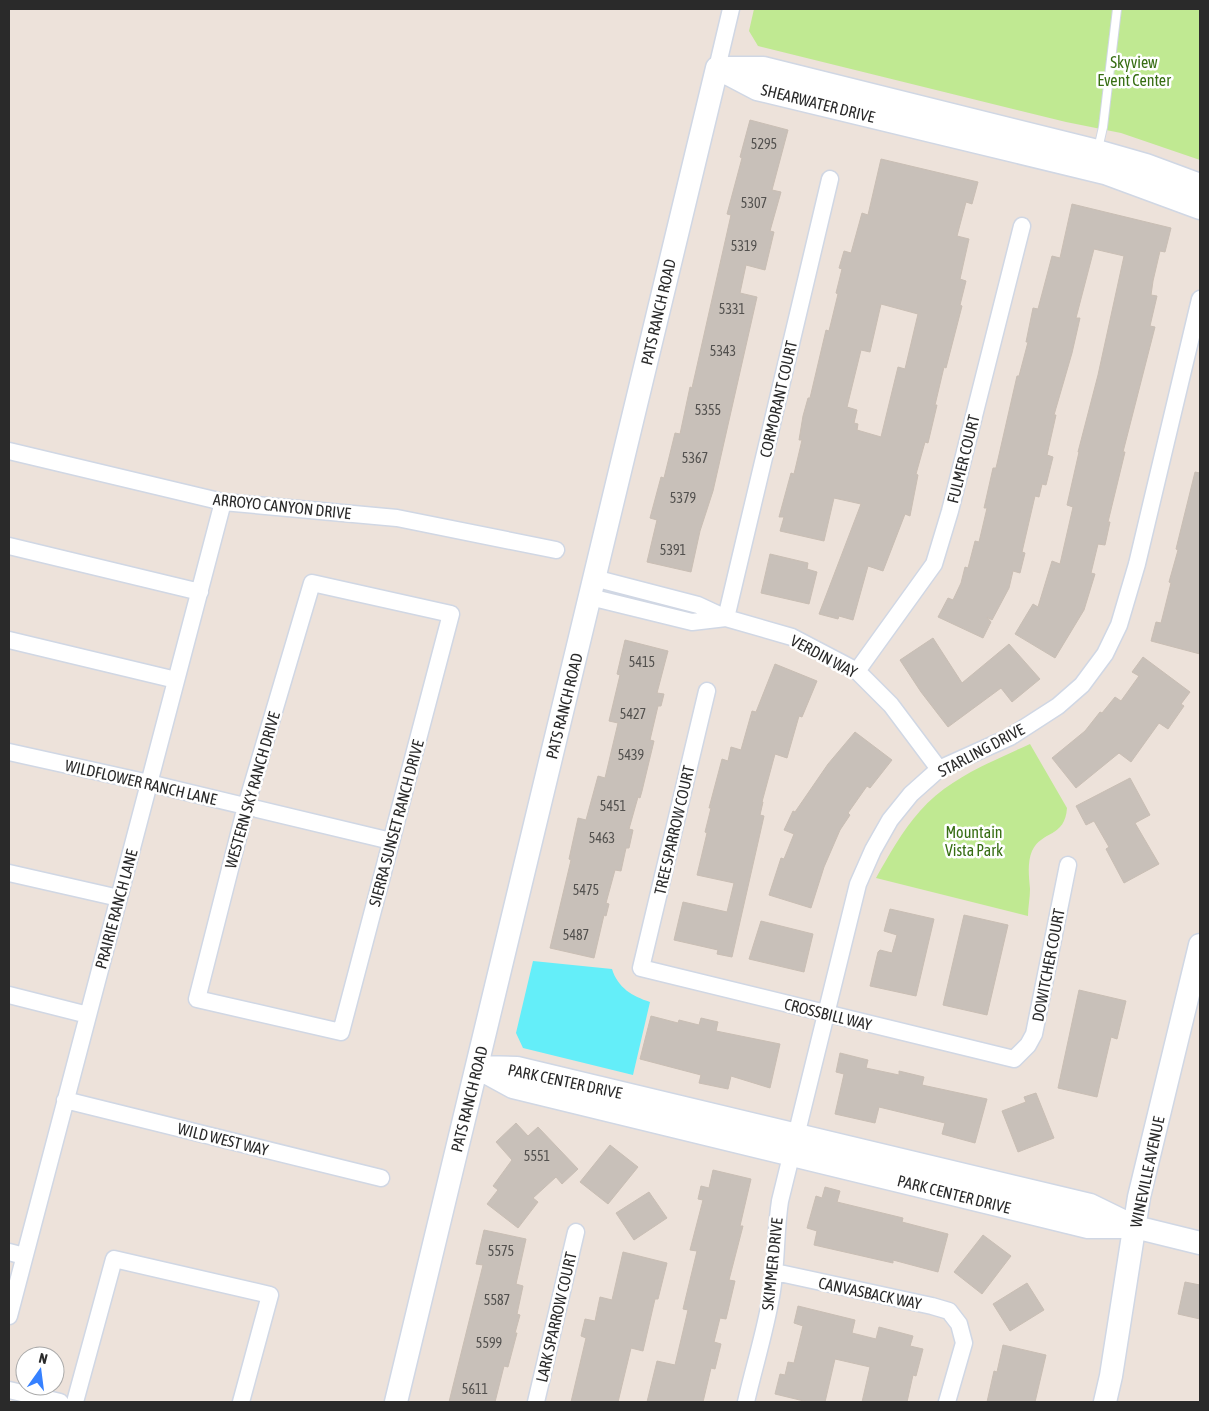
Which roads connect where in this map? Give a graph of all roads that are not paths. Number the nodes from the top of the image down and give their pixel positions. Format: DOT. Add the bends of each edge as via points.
graph roads {
  1 [pos="730,9"];
  2 [pos="1117,9"];
  3 [pos="716,68"];
  4 [pos="1098,151"];
  5 [pos="830,179"];
  6 [pos="1200,185"];
  7 [pos="1200,208"];
  8 [pos="1022,226"];
  9 [pos="1200,299"];
  10 [pos="9,451"];
  11 [pos="223,502"];
  12 [pos="9,546"];
  13 [pos="556,550"];
  14 [pos="312,583"];
  15 [pos="592,588"];
  16 [pos="200,592"];
  17 [pos="726,618"];
  18 [pos="9,640"];
  19 [pos="857,671"];
  20 [pos="176,680"];
  21 [pos="707,691"];
  22 [pos="9,752"];
  23 [pos="939,769"];
  24 [pos="149,783"];
  25 [pos="246,806"];
  26 [pos="391,841"];
  27 [pos="1068,865"];
  28 [pos="9,873"];
  29 [pos="119,898"];
  30 [pos="1200,945"];
  31 [pos="641,968"];
  32 [pos="9,995"];
  33 [pos="826,1014"];
  34 [pos="88,1015"];
  35 [pos="341,1032"];
  36 [pos="1014,1059"];
  37 [pos="477,1067"];
  38 [pos="65,1100"];
  39 [pos="794,1145"];
  40 [pos="381,1178"];
  41 [pos="1135,1227"];
  42 [pos="576,1232"];
  43 [pos="1200,1243"];
  44 [pos="17,1254"];
  45 [pos="775,1272"];
  46 [pos="9,1316"];
  47 [pos="9,1390"];
  48 [pos="60,1402"];
  49 [pos="75,1402"];
  50 [pos="241,1402"];
  51 [pos="396,1402"];
  52 [pos="536,1402"];
  53 [pos="746,1402"];
  54 [pos="947,1402"];
  55 [pos="1105,1402"];
  1 -- 3 [label="street, PATS RANCH ROAD"];
  2 -- 4 [label="lane" via="1104,127"];
  3 -- 4 [label="street, SHEARWATER DRIVE" via="762,68"];
  3 -- 7 [label="street, SHEARWATER DRIVE" via="758,89 1105,173"];
  3 -- 15 [label="street, PATS RANCH ROAD"];
  4 -- 6 [label="street, SHEARWATER DRIVE"];
  5 -- 17 [label="street, CORMORANT COURT"];
  8 -- 19 [label="street, FULMER COURT" via="934,564"];
  9 -- 23 [label="street, STARLING DRIVE" via="1137,564 1119,625 1105,654 1082,685 1058,706 1010,737"];
  10 -- 11 [label="street, ARROYO CANYON DRIVE"];
  11 -- 13 [label="street, ARROYO CANYON DRIVE" via="397,518"];
  11 -- 16 [label="street, PRAIRIE RANCH LANE"];
  12 -- 16 [label="street"];
  14 -- 25 [label="street, WESTERN SKY RANCH DRIVE"];
  14 -- 26 [label="street, SIERRA SUNSET RANCH DRIVE" via="451,614"];
  15 -- 17 [label="street, VERDIN WAY" via="698,605"];
  15 -- 37 [label="street, PATS RANCH ROAD"];
  16 -- 20 [label="street, PRAIRIE RANCH LANE"];
  17 -- 19 [label="street, VERDIN WAY" via="792,637"];
  18 -- 20 [label="street"];
  19 -- 23 [label="street, VERDIN WAY" via="891,705"];
  20 -- 24 [label="street, PRAIRIE RANCH LANE"];
  21 -- 31 [label="street, TREE SPARROW COURT"];
  22 -- 24 [label="street, WILDFLOWER RANCH LANE"];
  23 -- 33 [label="street, STARLING DRIVE" via="911,794 890,820 873,850 858,884"];
  24 -- 25 [label="street, WILDFLOWER RANCH LANE"];
  24 -- 29 [label="street, PRAIRIE RANCH LANE"];
  25 -- 26 [label="street, WILDFLOWER RANCH LANE"];
  25 -- 35 [label="street, WESTERN SKY RANCH DRIVE" via="197,998"];
  26 -- 35 [label="street, SIERRA SUNSET RANCH DRIVE"];
  27 -- 36 [label="street, DOWITCHER COURT" via="1034,1034"];
  28 -- 29 [label="street"];
  29 -- 34 [label="street, PRAIRIE RANCH LANE"];
  30 -- 41 [label="street, WINEVILLE AVENUE" via="1139,1197"];
  31 -- 33 [label="street, CROSSBILL WAY"];
  32 -- 34 [label="street"];
  33 -- 36 [label="street, CROSSBILL WAY"];
  33 -- 39 [label="street, STARLING DRIVE"];
  34 -- 38 [label="street, PRAIRIE RANCH LANE"];
  37 -- 39 [label="street, PARK CENTER DRIVE" via="517,1068"];
  37 -- 51 [label="street, PATS RANCH ROAD"];
  38 -- 40 [label="street, WILD WEST WAY"];
  38 -- 44 [label="street, PRAIRIE RANCH LANE"];
  39 -- 41 [label="street, PARK CENTER DRIVE" via="1090,1205"];
  39 -- 45 [label="street, SKIMMER DRIVE" via="777,1219"];
  41 -- 43 [label="street, PARK CENTER DRIVE"];
  41 -- 55 [label="street, WINEVILLE AVENUE" via="1112,1376"];
  42 -- 52 [label="street, LARK SPARROW COURT"];
  44 -- 46 [label="street, PRAIRIE RANCH LANE"];
  45 -- 53 [label="street, SKIMMER DRIVE"];
  45 -- 54 [label="street, CANVASBACK WAY" via="949,1312 959,1324 964,1344"];
  47 -- 48 [label="street"];
  49 -- 50 [label="street" via="114,1259 270,1295"];
}
